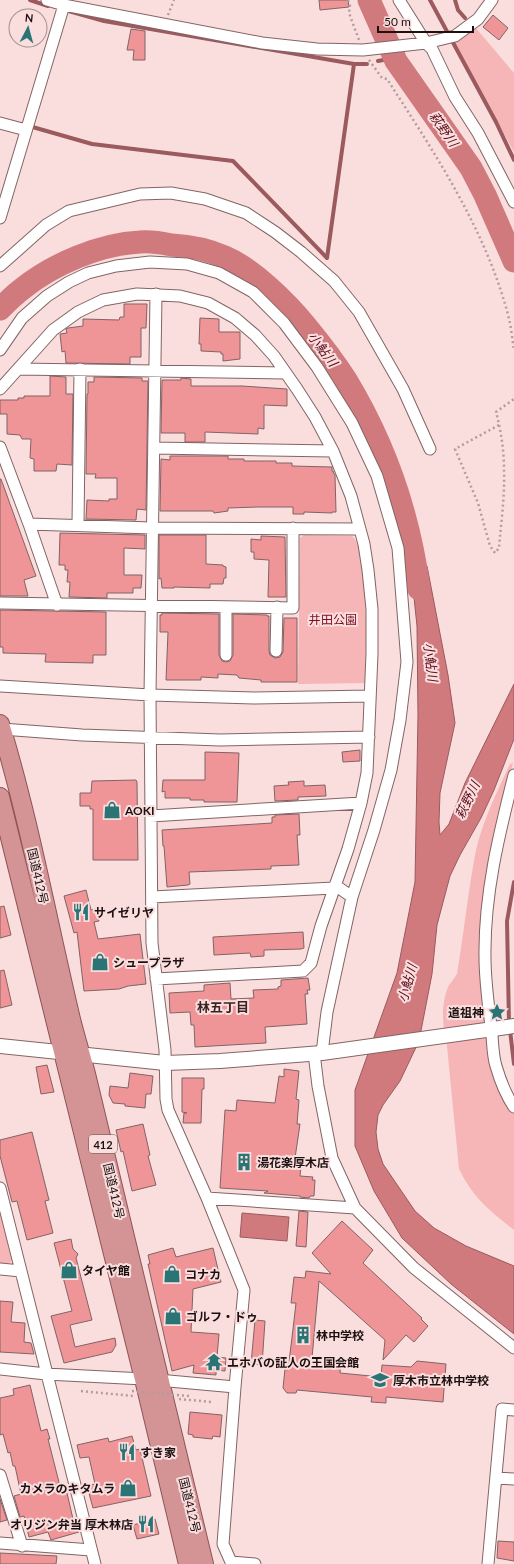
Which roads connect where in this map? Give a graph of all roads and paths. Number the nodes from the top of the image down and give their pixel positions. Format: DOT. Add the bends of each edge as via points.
graph roads {
  1 [pos="47,0"];
  2 [pos="348,0"];
  3 [pos="399,0"];
  4 [pos="492,0"];
  5 [pos="63,9"];
  6 [pos="423,43"];
  7 [pos="366,50"];
  8 [pos="0,123"];
  9 [pos="28,126"];
  10 [pos="514,202"];
  11 [pos="0,218"];
  12 [pos="0,266"];
  13 [pos="156,294"];
  14 [pos="0,350"];
  15 [pos="514,350"];
  16 [pos="18,368"];
  17 [pos="80,369"];
  18 [pos="154,371"];
  19 [pos="285,373"];
  20 [pos="0,389"];
  21 [pos="514,398"];
  22 [pos="499,425"];
  23 [pos="0,447"];
  24 [pos="154,448"];
  25 [pos="430,449"];
  26 [pos="333,451"];
  27 [pos="29,524"];
  28 [pos="78,525"];
  29 [pos="152,528"];
  30 [pos="293,528"];
  31 [pos="359,529"];
  32 [pos="0,603"];
  33 [pos="151,604"];
  34 [pos="57,605"];
  35 [pos="226,606"];
  36 [pos="277,607"];
  37 [pos="276,651"];
  38 [pos="226,655"];
  39 [pos="0,686"];
  40 [pos="150,696"];
  41 [pos="370,696"];
  42 [pos="1,727"];
  43 [pos="369,737"];
  44 [pos="150,738"];
  45 [pos="514,775"];
  46 [pos="0,798"];
  47 [pos="361,803"];
  48 [pos="151,816"];
  49 [pos="334,886"];
  50 [pos="152,897"];
  51 [pos="352,897"];
  52 [pos="156,979"];
  53 [pos="503,1028"];
  54 [pos="0,1046"];
  55 [pos="63,1052"];
  56 [pos="318,1053"];
  57 [pos="81,1054"];
  58 [pos="166,1063"];
  59 [pos="514,1107"];
  60 [pos="0,1188"];
  61 [pos="207,1198"];
  62 [pos="356,1208"];
  63 [pos="0,1269"];
  64 [pos="21,1271"];
  65 [pos="514,1348"];
  66 [pos="0,1369"];
  67 [pos="46,1374"];
  68 [pos="145,1384"];
  69 [pos="235,1387"];
  70 [pos="109,1390"];
  71 [pos="82,1391"];
  72 [pos="109,1393"];
  73 [pos="137,1396"];
  74 [pos="196,1396"];
  75 [pos="196,1400"];
  76 [pos="212,1402"];
  77 [pos="514,1410"];
  78 [pos="0,1475"];
  79 [pos="496,1478"];
  80 [pos="514,1479"];
  81 [pos="0,1543"];
  82 [pos="22,1546"];
  83 [pos="91,1550"];
  84 [pos="95,1564"];
  85 [pos="188,1564"];
  86 [pos="204,1564"];
  87 [pos="255,1564"];
  88 [pos="488,1564"];
  1 -- 5 [label="street"];
  2 -- 7 [label="path" via="349,13"];
  3 -- 6 [label="street"];
  4 -- 6 [label="street" via="478,19 450,37"];
  5 -- 7 [label="street" via="262,44"];
  5 -- 9 [label="street"];
  6 -- 7 [label="street"];
  6 -- 10 [label="street" via="432,49 455,97"];
  7 -- 15 [label="path" via="382,78 388,80 430,146 462,203 490,261 502,294"];
  8 -- 9 [label="street"];
  9 -- 11 [label="street"];
  12 -- 25 [label="street" via="46,225 69,211 140,194 171,194 205,199 246,213 301,252 334,281 359,312 403,389"];
  13 -- 16 [label="street" via="137,294 104,300 78,312 53,330"];
  13 -- 18 [label="street"];
  13 -- 19 [label="street" via="180,296 208,303 235,318 256,335"];
  14 -- 51 [label="street" via="22,318 47,296 69,282 116,266 150,262 187,264 219,273 253,292 284,323 318,367 352,423 377,476 398,548 407,662 391,770"];
  16 -- 17 [label="street"];
  16 -- 20 [label="street"];
  17 -- 18 [label="street"];
  17 -- 28 [label="street"];
  18 -- 19 [label="street"];
  18 -- 24 [label="street"];
  19 -- 26 [label="street" via="315,417"];
  21 -- 22 [label="path" via="496,412"];
  22 -- 22 [label="path" via="455,449 478,503 490,546 495,553 499,548 504,471"];
  23 -- 27 [label="street"];
  24 -- 26 [label="street"];
  24 -- 29 [label="street"];
  26 -- 31 [label="street" via="351,496"];
  27 -- 28 [label="street"];
  27 -- 34 [label="street"];
  28 -- 29 [label="street"];
  29 -- 30 [label="street"];
  29 -- 33 [label="street"];
  30 -- 31 [label="street"];
  30 -- 36 [label="street" via="293,608"];
  31 -- 41 [label="street" via="364,544 372,609"];
  32 -- 34 [label="street"];
  33 -- 34 [label="street"];
  33 -- 35 [label="street"];
  33 -- 40 [label="street"];
  35 -- 36 [label="street"];
  35 -- 38 [label="street"];
  36 -- 37 [label="street"];
  39 -- 40 [label="street"];
  40 -- 41 [label="street"];
  40 -- 44 [label="street"];
  41 -- 43 [label="street"];
  42 -- 44 [label="street" via="82,735"];
  42 -- 57 [label="highway, 国道412号 / 412"];
  43 -- 44 [label="street" via="220,740"];
  43 -- 47 [label="street" via="367,773"];
  44 -- 48 [label="street"];
  45 -- 53 [label="street" via="501,828 487,916 485,957"];
  46 -- 55 [label="highway, 国道412号 / 412"];
  47 -- 48 [label="street"];
  47 -- 49 [label="street"];
  48 -- 50 [label="street"];
  49 -- 50 [label="street"];
  49 -- 51 [label="street"];
  49 -- 52 [label="street" via="311,963 303,971"];
  50 -- 52 [label="street" via="152,943"];
  51 -- 56 [label="street"];
  52 -- 58 [label="street"];
  53 -- 56 [label="street"];
  53 -- 59 [label="street" via="495,1064"];
  54 -- 55 [label="street"];
  55 -- 57 [label="street"];
  55 -- 68 [label="highway, 国道412号 / 412"];
  56 -- 58 [label="street" via="233,1061"];
  56 -- 62 [label="street" via="318,1086 332,1158"];
  57 -- 58 [label="street"];
  57 -- 68 [label="highway, 国道412号 / 412"];
  58 -- 61 [label="street" via="168,1110"];
  60 -- 64 [label="street"];
  61 -- 62 [label="street"];
  61 -- 69 [label="street" via="244,1290"];
  62 -- 65 [label="street" via="414,1268"];
  63 -- 64 [label="street"];
  64 -- 67 [label="street"];
  66 -- 67 [label="street"];
  67 -- 68 [label="street"];
  67 -- 83 [label="street"];
  68 -- 69 [label="street"];
  68 -- 75 [label="path, bridge" via="175,1397"];
  68 -- 85 [label="highway, 国道412号 / 412"];
  68 -- 86 [label="highway, 国道412号 / 412"];
  69 -- 87 [label="street" via="223,1544 231,1562"];
  70 -- 72 [label="path"];
  71 -- 72 [label="path"];
  72 -- 73 [label="path"];
  74 -- 75 [label="path"];
  75 -- 76 [label="path"];
  77 -- 79 [label="street" via="502,1409"];
  78 -- 82 [label="street"];
  79 -- 80 [label="street"];
  79 -- 88 [label="street"];
  81 -- 82 [label="street"];
  82 -- 83 [label="street"];
  83 -- 84 [label="street"];
}
